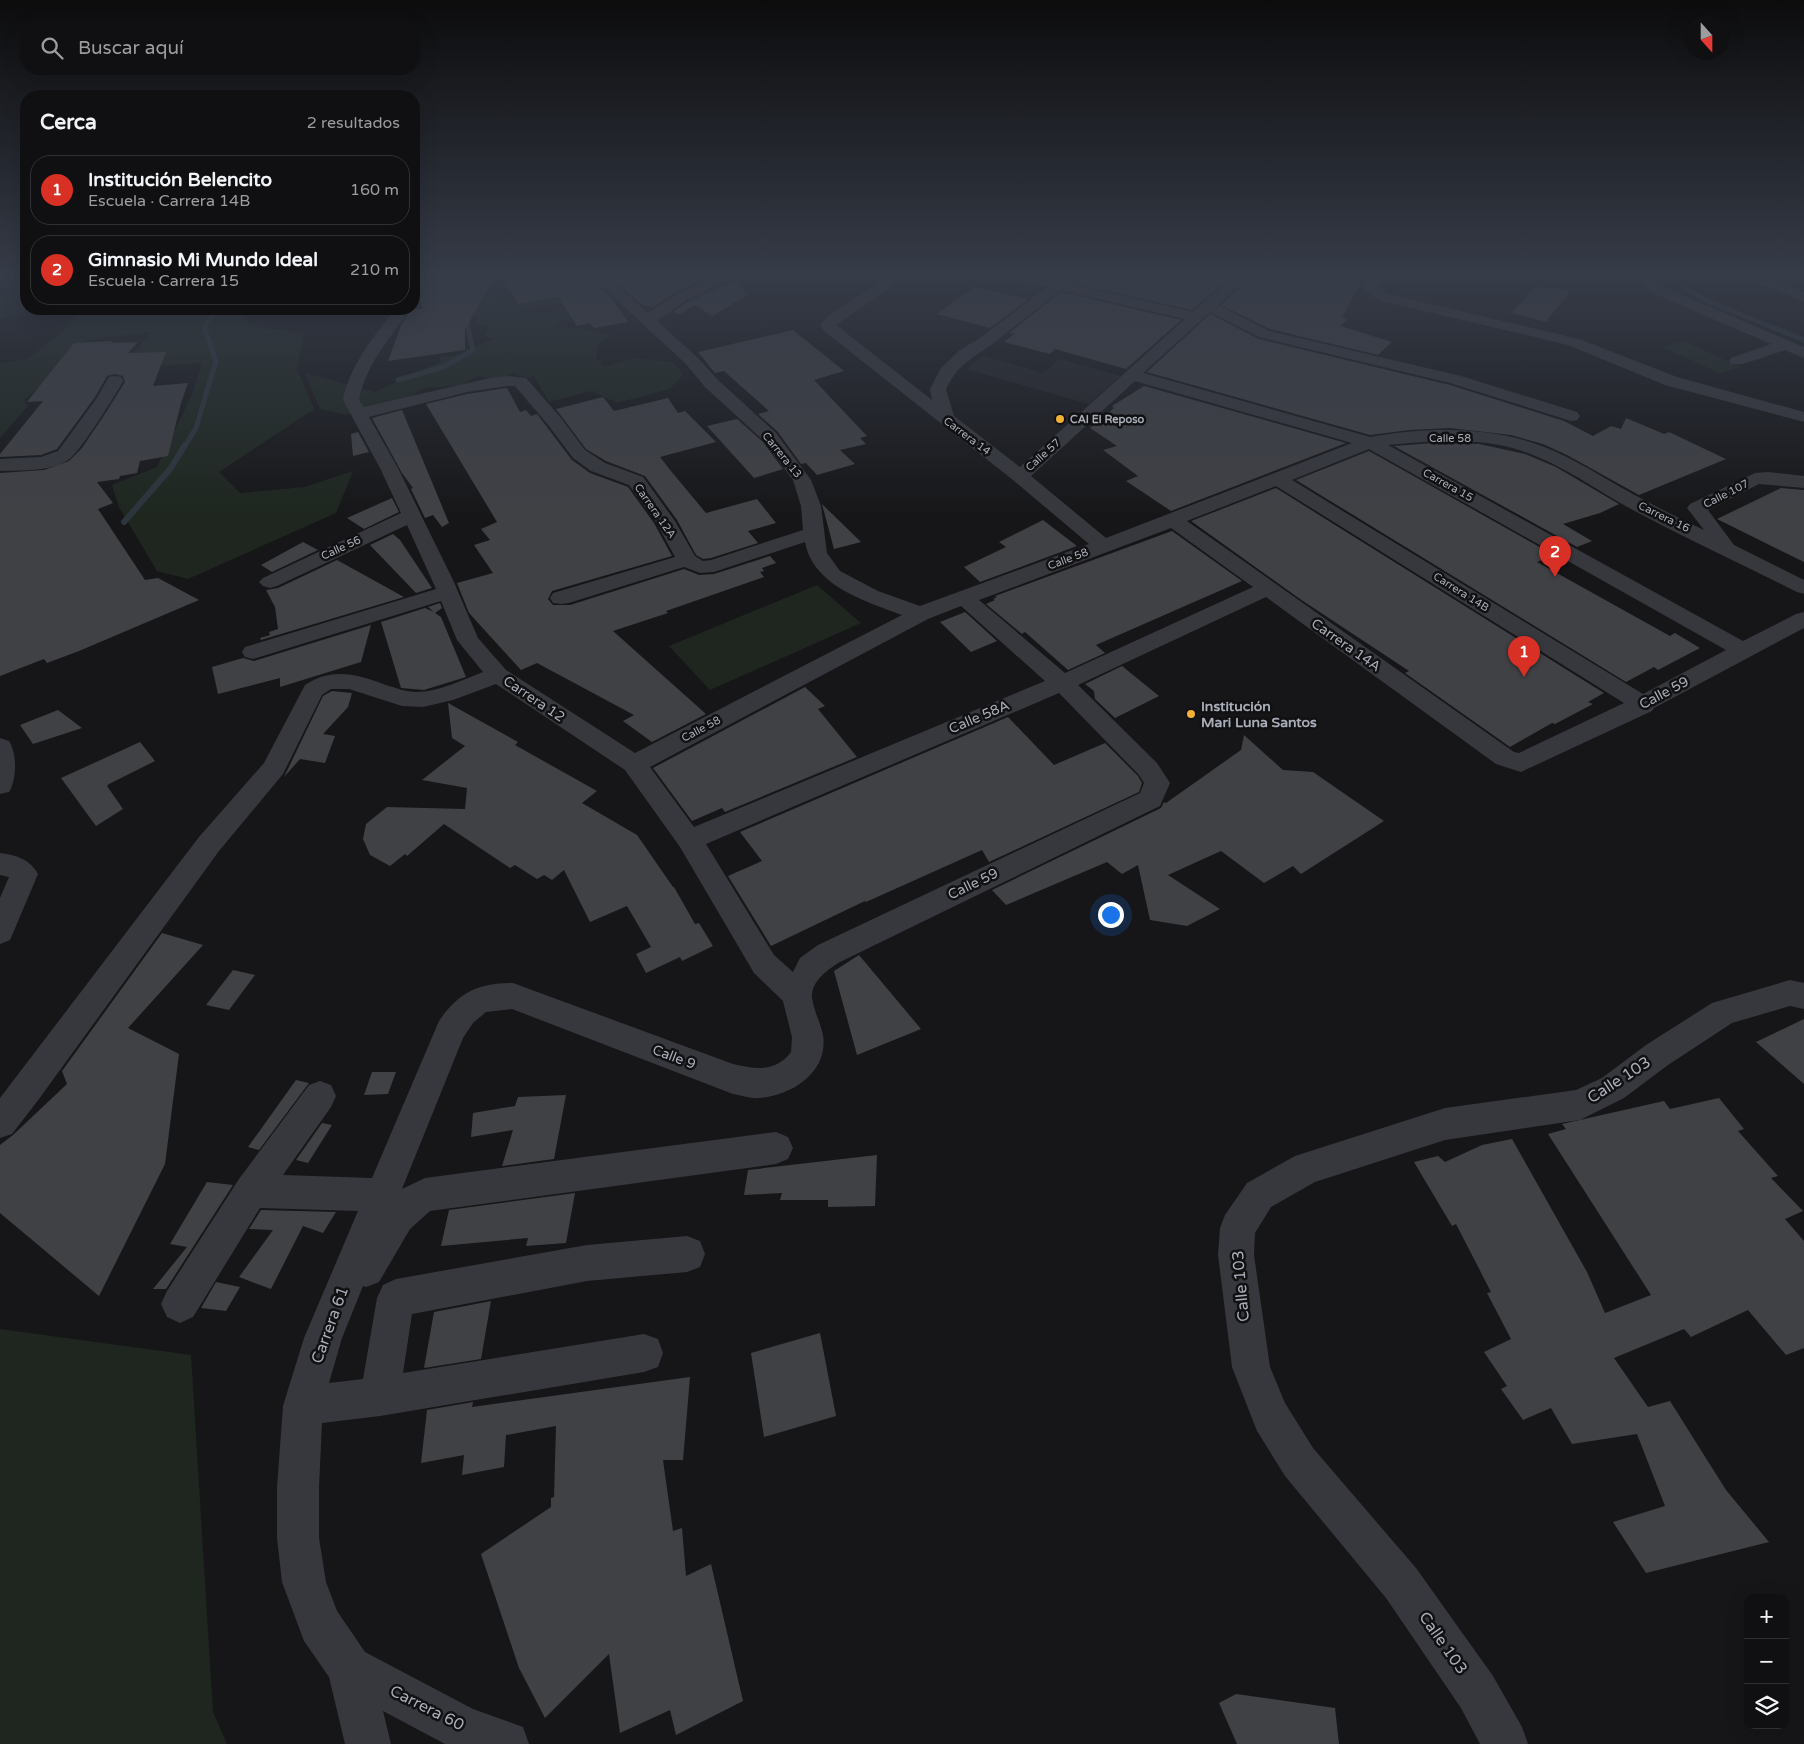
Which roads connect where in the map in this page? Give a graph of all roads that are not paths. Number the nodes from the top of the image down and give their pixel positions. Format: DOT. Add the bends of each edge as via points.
graph roads {
  1 [pos="371,355"];
  2 [pos="685,355"];
  3 [pos="864,355"];
  4 [pos="963,355"];
  5 [pos="1153,355"];
  6 [pos="1355,355"];
  7 [pos="1606,355"];
  8 [pos="1754,355"];
  9 [pos="1737,361"];
  10 [pos="1131,375"];
  11 [pos="115,382"];
  12 [pos="358,414"];
  13 [pos="1571,416"];
  14 [pos="1804,417"];
  15 [pos="946,420"];
  16 [pos="1370,442"];
  17 [pos="1524,446"];
  18 [pos="0,465"];
  19 [pos="1020,476"];
  20 [pos="1279,480"];
  21 [pos="1804,482"];
  22 [pos="411,516"];
  23 [pos="1173,520"];
  24 [pos="813,533"];
  25 [pos="1104,546"];
  26 [pos="1727,548"];
  27 [pos="687,560"];
  28 [pos="270,582"];
  29 [pos="1804,588"];
  30 [pos="1267,589"];
  31 [pos="448,592"];
  32 [pos="561,598"];
  33 [pos="964,598"];
  34 [pos="920,614"];
  35 [pos="1804,619"];
  36 [pos="1742,650"];
  37 [pos="253,652"];
  38 [pos="498,675"];
  39 [pos="1062,683"];
  40 [pos="1644,705"];
  41 [pos="0,747"];
  42 [pos="1522,763"];
  43 [pos="634,764"];
  44 [pos="0,785"];
  45 [pos="689,840"];
  46 [pos="0,864"];
  47 [pos="0,932"];
  48 [pos="797,995"];
  49 [pos="1804,996"];
  50 [pos="478,1001"];
  51 [pos="320,1096"];
  52 [pos="0,1123"];
  53 [pos="776,1148"];
  54 [pos="251,1191"];
  55 [pos="382,1195"];
  56 [pos="687,1254"];
  57 [pos="180,1304"];
  58 [pos="323,1338"];
  59 [pos="644,1353"];
  60 [pos="380,1396"];
  61 [pos="303,1406"];
  62 [pos="349,1668"];
  63 [pos="368,1744"];
  64 [pos="506,1744"];
  65 [pos="1505,1744"];
  1 -- 12 [label="street, Carrera 12" via="352,389 352,400"];
  2 -- 24 [label="street, Carrera 13" via="770,437 802,480 811,506"];
  3 -- 15 [label="street, Carrera 14"];
  4 -- 15 [label="street" via="947,371 938,389"];
  5 -- 10 [label="street, Calle 57"];
  6 -- 13 [label="street" via="1455,379"];
  7 -- 14 [label="street" via="1671,381"];
  8 -- 9 [label="street"];
  10 -- 16 [label="street, Carrera 15"];
  10 -- 19 [label="street, Calle 57"];
  11 -- 18 [label="street" via="64,455 43,463"];
  12 -- 22 [label="street, Carrera 12" via="389,468"];
  12 -- 27 [label="street, Carrera 12A" via="491,382 520,382 579,454 598,467 636,481 666,521"];
  15 -- 19 [label="street, Carrera 14"];
  16 -- 17 [label="street, Calle 58" via="1459,437 1503,440"];
  16 -- 20 [label="street, Calle 58"];
  16 -- 36 [label="street, Carrera 15"];
  17 -- 26 [label="street, Carrera 16"];
  19 -- 25 [label="street, Carrera 14"];
  20 -- 23 [label="street, Calle 58"];
  20 -- 40 [label="street, Carrera 14B"];
  21 -- 26 [label="street, Calle 107" via="1755,479 1697,508"];
  22 -- 28 [label="street, Calle 56"];
  22 -- 31 [label="street, Carrera 12"];
  23 -- 25 [label="street, Calle 58"];
  23 -- 30 [label="street, Carrera 14A"];
  24 -- 27 [label="street" via="714,566 697,566"];
  24 -- 34 [label="street, Carrera 13" via="818,554 833,575 870,596"];
  25 -- 33 [label="street, Calle 58"];
  26 -- 29 [label="street, Carrera 16"];
  27 -- 32 [label="street"];
  30 -- 39 [label="street, Calle 58A"];
  30 -- 42 [label="street, Carrera 14A" via="1505,758"];
  31 -- 37 [label="street"];
  31 -- 38 [label="street, Carrera 12" via="468,640"];
  33 -- 34 [label="street, Calle 58"];
  33 -- 39 [label="street"];
  34 -- 43 [label="street, Calle 58"];
  35 -- 36 [label="street, Calle 59"];
  36 -- 40 [label="street, Calle 59"];
  38 -- 43 [label="street, Carrera 12"];
  38 -- 52 [label="street" via="446,694 414,700 338,680 320,684 313,690 274,768 209,844"];
  39 -- 45 [label="street, Calle 58A"];
  39 -- 48 [label="street, Calle 59" via="1148,768 1157,783 1151,799 828,954 810,967"];
  40 -- 42 [label="street, Calle 59"];
  41 -- 44 [label="street"];
  43 -- 45 [label="street, Carrera 12"];
  45 -- 48 [label="street, Carrera 12" via="764,964"];
  46 -- 47 [label="street" via="12,864 24,874"];
  48 -- 50 [label="street, Calle 9" via="808,1037 806,1056 783,1078 757,1084 734,1079 513,996 492,996"];
  49 -- 65 [label="street, Calle 103" via="1790,993 1723,1012 1613,1088 1580,1105 1445,1124 1307,1168 1259,1195 1238,1228 1236,1255 1251,1367 1271,1417 1299,1462 1401,1583 1477,1692"];
  50 -- 55 [label="street, Carrera 61" via="462,1012 450,1031"];
  51 -- 54 [label="street"];
  53 -- 58 [label="street" via="413,1200 401,1212"];
  54 -- 55 [label="street"];
  54 -- 57 [label="street"];
  55 -- 58 [label="street, Carrera 61"];
  56 -- 60 [label="street" via="587,1263 396,1298"];
  58 -- 61 [label="street, Carrera 61"];
  59 -- 60 [label="street"];
  60 -- 61 [label="street"];
  61 -- 62 [label="street, Carrera 61" via="298,1538 304,1582 320,1625"];
  62 -- 63 [label="street"];
  62 -- 64 [label="street, Carrera 60" via="462,1728"];
}
